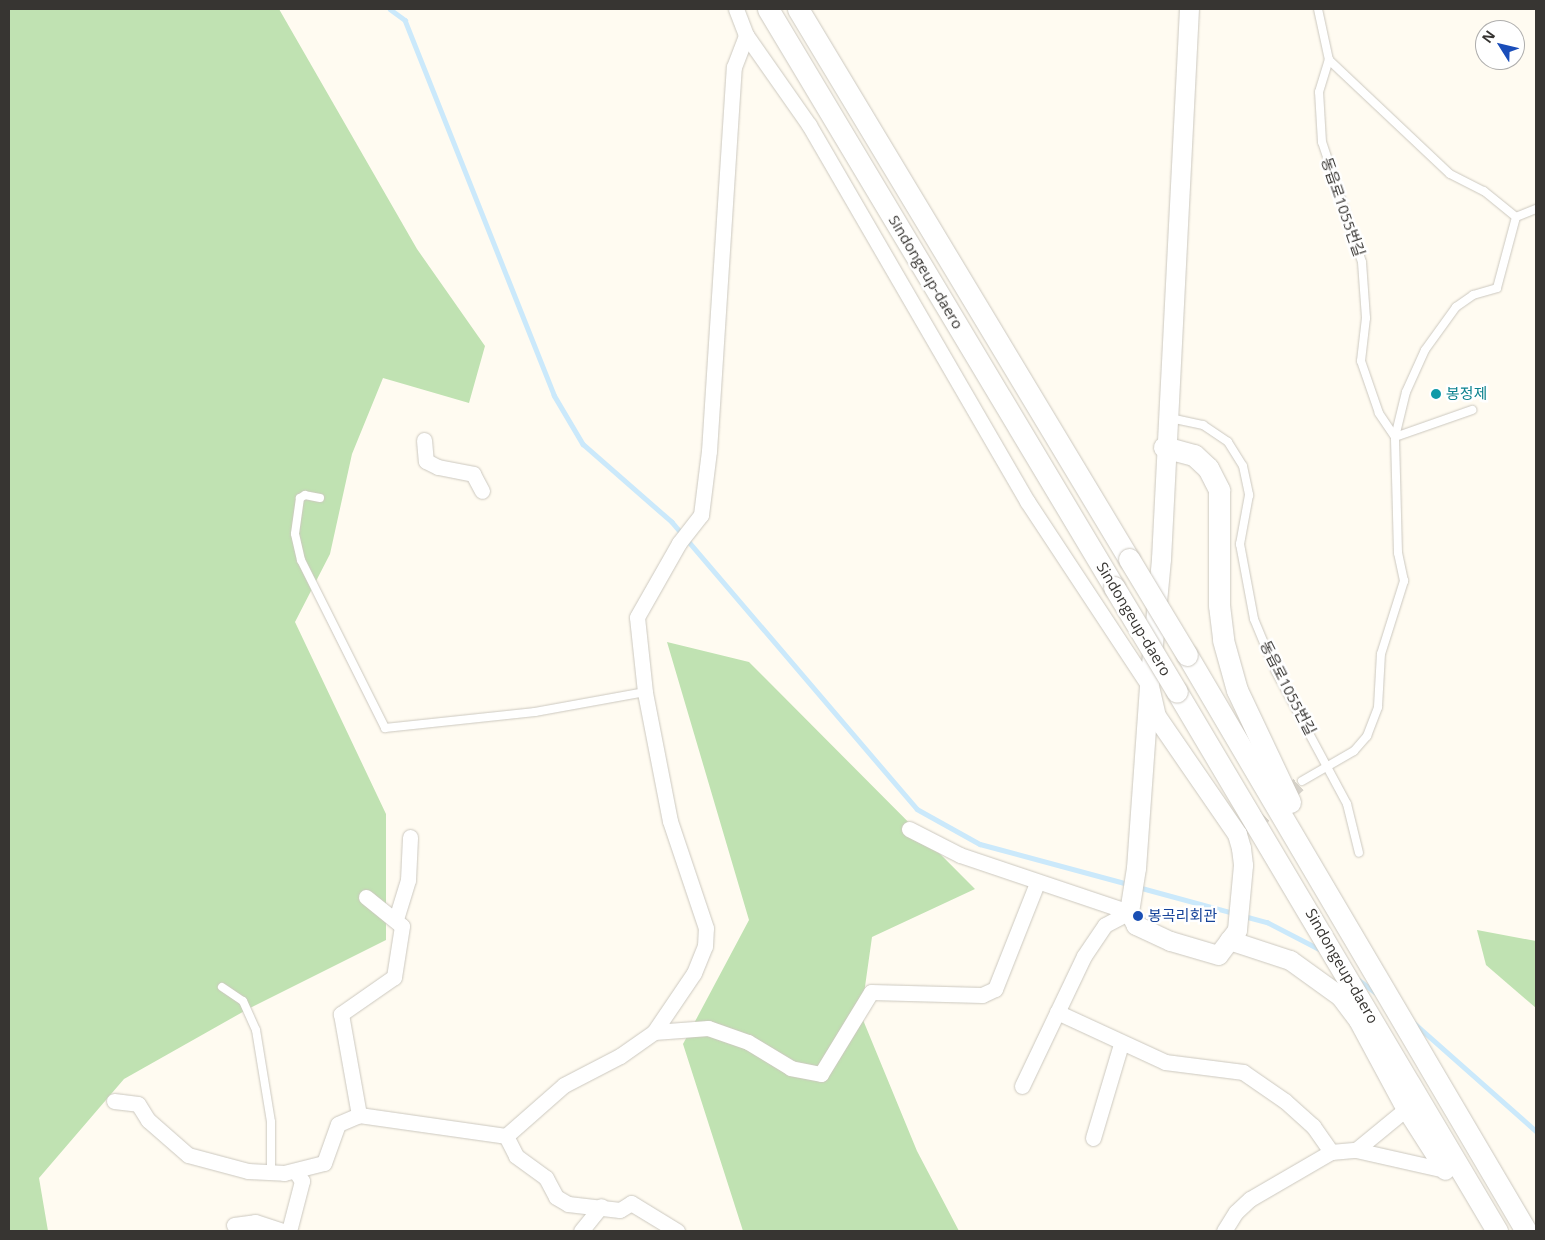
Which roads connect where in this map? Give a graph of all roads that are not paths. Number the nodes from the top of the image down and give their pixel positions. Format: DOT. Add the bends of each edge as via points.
graph roads {
  1 [pos="736,9"];
  2 [pos="768,9"];
  3 [pos="798,9"];
  4 [pos="1189,9"];
  5 [pos="1318,9"];
  6 [pos="746,35"];
  7 [pos="1329,60"];
  8 [pos="1536,209"];
  9 [pos="1516,217"];
  10 [pos="1472,410"];
  11 [pos="1167,418"];
  12 [pos="1395,437"];
  13 [pos="424,440"];
  14 [pos="1164,446"];
  15 [pos="482,491"];
  16 [pos="320,498"];
  17 [pos="1149,686"];
  18 [pos="646,692"];
  19 [pos="1328,765"];
  20 [pos="1302,781"];
  21 [pos="909,829"];
  22 [pos="410,837"];
  23 [pos="1359,852"];
  24 [pos="1037,884"];
  25 [pos="366,897"];
  26 [pos="1130,908"];
  27 [pos="396,919"];
  28 [pos="1233,935"];
  29 [pos="1356,938"];
  30 [pos="222,988"];
  31 [pos="1057,1012"];
  32 [pos="654,1032"];
  33 [pos="1120,1044"];
  34 [pos="1022,1086"];
  35 [pos="114,1101"];
  36 [pos="1416,1109"];
  37 [pos="359,1114"];
  38 [pos="506,1136"];
  39 [pos="1094,1138"];
  40 [pos="1356,1150"];
  41 [pos="1331,1152"];
  42 [pos="1445,1170"];
  43 [pos="271,1172"];
  44 [pos="296,1172"];
  45 [pos="601,1206"];
  46 [pos="234,1225"];
  47 [pos="290,1230"];
  48 [pos="581,1231"];
  49 [pos="677,1231"];
  50 [pos="1224,1231"];
  51 [pos="1482,1231"];
  52 [pos="1497,1231"];
  53 [pos="1526,1231"];
  1 -- 6 [label="street"];
  2 -- 36 [label="main road, Sindongeup-daero, bridge" via="1313,916"];
  3 -- 29 [label="main road, Sindongeup-daero, bridge"];
  4 -- 11 [label="street"];
  5 -- 7 [label="lane, 동읍로1055번길"];
  6 -- 17 [label="street" via="809,125 1027,501"];
  6 -- 18 [label="street" via="734,67 709,451 701,515 680,543 637,616"];
  7 -- 9 [label="lane" via="1450,174 1484,191"];
  7 -- 12 [label="lane, 동읍로1055번길" via="1319,92 1322,142 1362,262 1366,318 1361,361 1379,414"];
  8 -- 9 [label="lane"];
  9 -- 12 [label="lane" via="1497,288 1473,295 1456,307 1425,350 1406,392"];
  10 -- 12 [label="lane"];
  11 -- 14 [label="street"];
  11 -- 19 [label="lane, 동읍로1055번길" via="1203,425 1228,442 1243,466 1249,495 1240,544 1254,619 1276,672"];
  12 -- 19 [label="lane" via="1398,553 1404,582 1381,654 1378,707 1367,736 1354,751"];
  13 -- 15 [label="street" via="426,461 438,468 473,474"];
  14 -- 17 [label="street" via="1161,559"];
  14 -- 29 [label="main road" via="1194,455 1208,468 1219,490 1219,605 1223,640 1237,690"];
  16 -- 18 [label="lane" via="305,495 300,498 295,534 300,560 385,728 536,712"];
  17 -- 26 [label="street"];
  17 -- 28 [label="street" via="1156,716 1245,830 1241,898"];
  18 -- 32 [label="street" via="670,821 706,928 705,946 694,973"];
  19 -- 20 [label="lane"];
  19 -- 23 [label="lane, 동읍로1055번길" via="1347,804"];
  21 -- 24 [label="street" via="960,855"];
  22 -- 27 [label="street" via="408,880"];
  24 -- 26 [label="street"];
  24 -- 32 [label="street" via="995,989 982,995 871,992 821,1074 797,1070 748,1042 708,1028"];
  25 -- 27 [label="street"];
  26 -- 28 [label="street" via="1136,925 1206,953 1218,955"];
  26 -- 31 [label="street" via="1111,920 1097,935"];
  27 -- 37 [label="street" via="402,926 394,977 341,1014"];
  28 -- 36 [label="street" via="1290,960 1340,996"];
  29 -- 53 [label="main road, Sindongeup-daero"];
  30 -- 43 [label="lane" via="243,1001 256,1030 271,1122"];
  31 -- 33 [label="street"];
  31 -- 34 [label="street"];
  32 -- 38 [label="street" via="620,1056 564,1085"];
  33 -- 39 [label="street"];
  33 -- 41 [label="street" via="1165,1062 1243,1072 1285,1100 1313,1126"];
  35 -- 43 [label="street" via="138,1104 148,1120 188,1154 248,1171"];
  36 -- 40 [label="street"];
  36 -- 42 [label="street"];
  36 -- 52 [label="main road, Sindongeup-daero"];
  37 -- 38 [label="street"];
  37 -- 44 [label="street" via="338,1124 324,1163"];
  38 -- 45 [label="street" via="516,1156 546,1178 556,1196 568,1204"];
  40 -- 41 [label="street"];
  40 -- 42 [label="street"];
  41 -- 50 [label="street" via="1250,1199 1236,1212"];
  42 -- 51 [label="main road"];
  43 -- 44 [label="street"];
  44 -- 47 [label="street" via="302,1180"];
  45 -- 48 [label="street"];
  45 -- 49 [label="street" via="620,1210 631,1203"];
  46 -- 47 [label="street" via="255,1222"];
}
